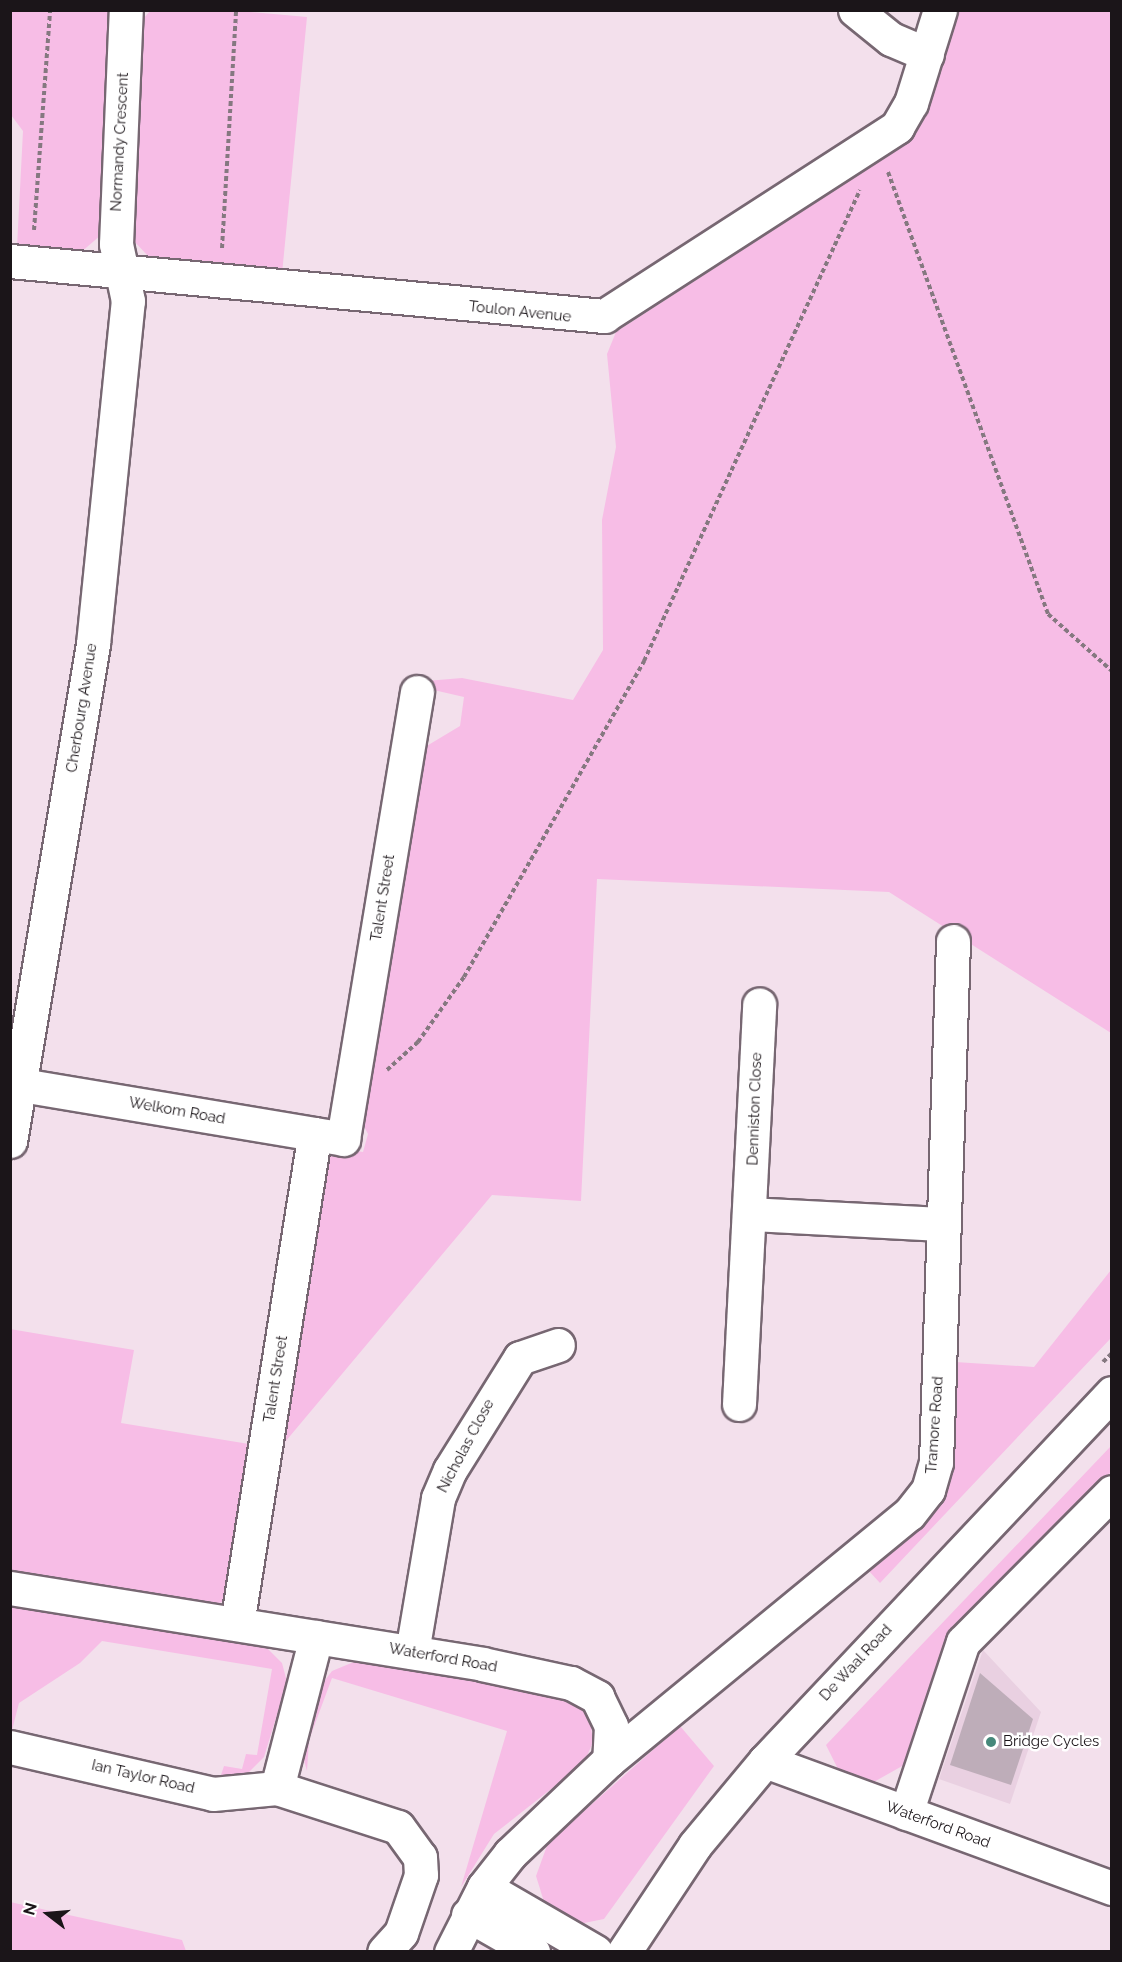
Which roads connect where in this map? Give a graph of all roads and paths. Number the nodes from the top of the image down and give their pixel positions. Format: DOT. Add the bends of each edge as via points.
graph roads {
  1 [pos="50,10"];
  2 [pos="126,10"];
  3 [pos="236,10"];
  4 [pos="855,10"];
  5 [pos="940,10"];
  6 [pos="927,54"];
  7 [pos="878,143"];
  8 [pos="12,261"];
  9 [pos="122,272"];
  10 [pos="220,282"];
  11 [pos="1112,671"];
  12 [pos="417,692"];
  13 [pos="953,941"];
  14 [pos="759,1004"];
  15 [pos="15,1084"];
  16 [pos="350,1096"];
  17 [pos="329,1137"];
  18 [pos="10,1141"];
  19 [pos="750,1214"];
  20 [pos="944,1224"];
  21 [pos="558,1345"];
  22 [pos="1112,1393"];
  23 [pos="739,1404"];
  24 [pos="1112,1492"];
  25 [pos="10,1588"];
  26 [pos="237,1624"];
  27 [pos="316,1637"];
  28 [pos="411,1652"];
  29 [pos="10,1746"];
  30 [pos="609,1760"];
  31 [pos="765,1761"];
  32 [pos="277,1788"];
  33 [pos="906,1813"];
  34 [pos="484,1887"];
  35 [pos="1112,1888"];
  36 [pos="468,1915"];
  37 [pos="384,1952"];
  38 [pos="451,1952"];
  39 [pos="533,1952"];
  40 [pos="596,1952"];
  41 [pos="624,1952"];
  1 -- 8 [label="path" via="37,225"];
  2 -- 9 [label="street, Normandy Crescent" via="116,244"];
  3 -- 10 [label="path"];
  4 -- 6 [label="street" via="891,39"];
  5 -- 6 [label="street"];
  6 -- 7 [label="street, Toulon Avenue" via="905,116"];
  7 -- 10 [label="street, Toulon Avenue" via="604,316"];
  7 -- 11 [label="path" via="1048,614"];
  7 -- 16 [label="path" via="816,294 644,661 464,977 418,1042 374,1082"];
  8 -- 9 [label="street, Toulon Avenue"];
  9 -- 10 [label="street, Toulon Avenue"];
  9 -- 15 [label="street, Cherbourg Avenue" via="128,301 93,644"];
  12 -- 16 [label="street, Talent Street"];
  13 -- 20 [label="street, Tramore Road"];
  14 -- 19 [label="street, Denniston Close"];
  15 -- 17 [label="street, Welkom Road"];
  15 -- 18 [label="street, Cherbourg Avenue"];
  16 -- 17 [label="street, Talent Street"];
  17 -- 26 [label="street, Talent Street"];
  19 -- 20 [label="street"];
  19 -- 23 [label="street, Denniston Close"];
  20 -- 30 [label="street, Tramore Road" via="936,1462 928,1490 909,1515"];
  21 -- 28 [label="street, Nicholas Close" via="520,1358 450,1470 438,1498"];
  22 -- 31 [label="street, De Waal Road"];
  24 -- 33 [label="street" via="963,1642"];
  25 -- 26 [label="street, Waterford Road"];
  26 -- 27 [label="street, Waterford Road"];
  27 -- 28 [label="street, Waterford Road"];
  27 -- 32 [label="street"];
  28 -- 30 [label="street, Waterford Road" via="583,1688 606,1712 612,1742"];
  29 -- 32 [label="street, Ian Taylor Road" via="213,1794"];
  30 -- 34 [label="street" via="510,1854"];
  31 -- 33 [label="street, Waterford Road"];
  31 -- 41 [label="street, De Waal Road" via="695,1845"];
  32 -- 37 [label="street, Ian Taylor Road" via="382,1819 408,1834 420,1857 421,1875 401,1934"];
  33 -- 35 [label="street, Waterford Road"];
  34 -- 36 [label="street"];
  34 -- 40 [label="street"];
  36 -- 38 [label="street"];
  36 -- 39 [label="street"];
}
